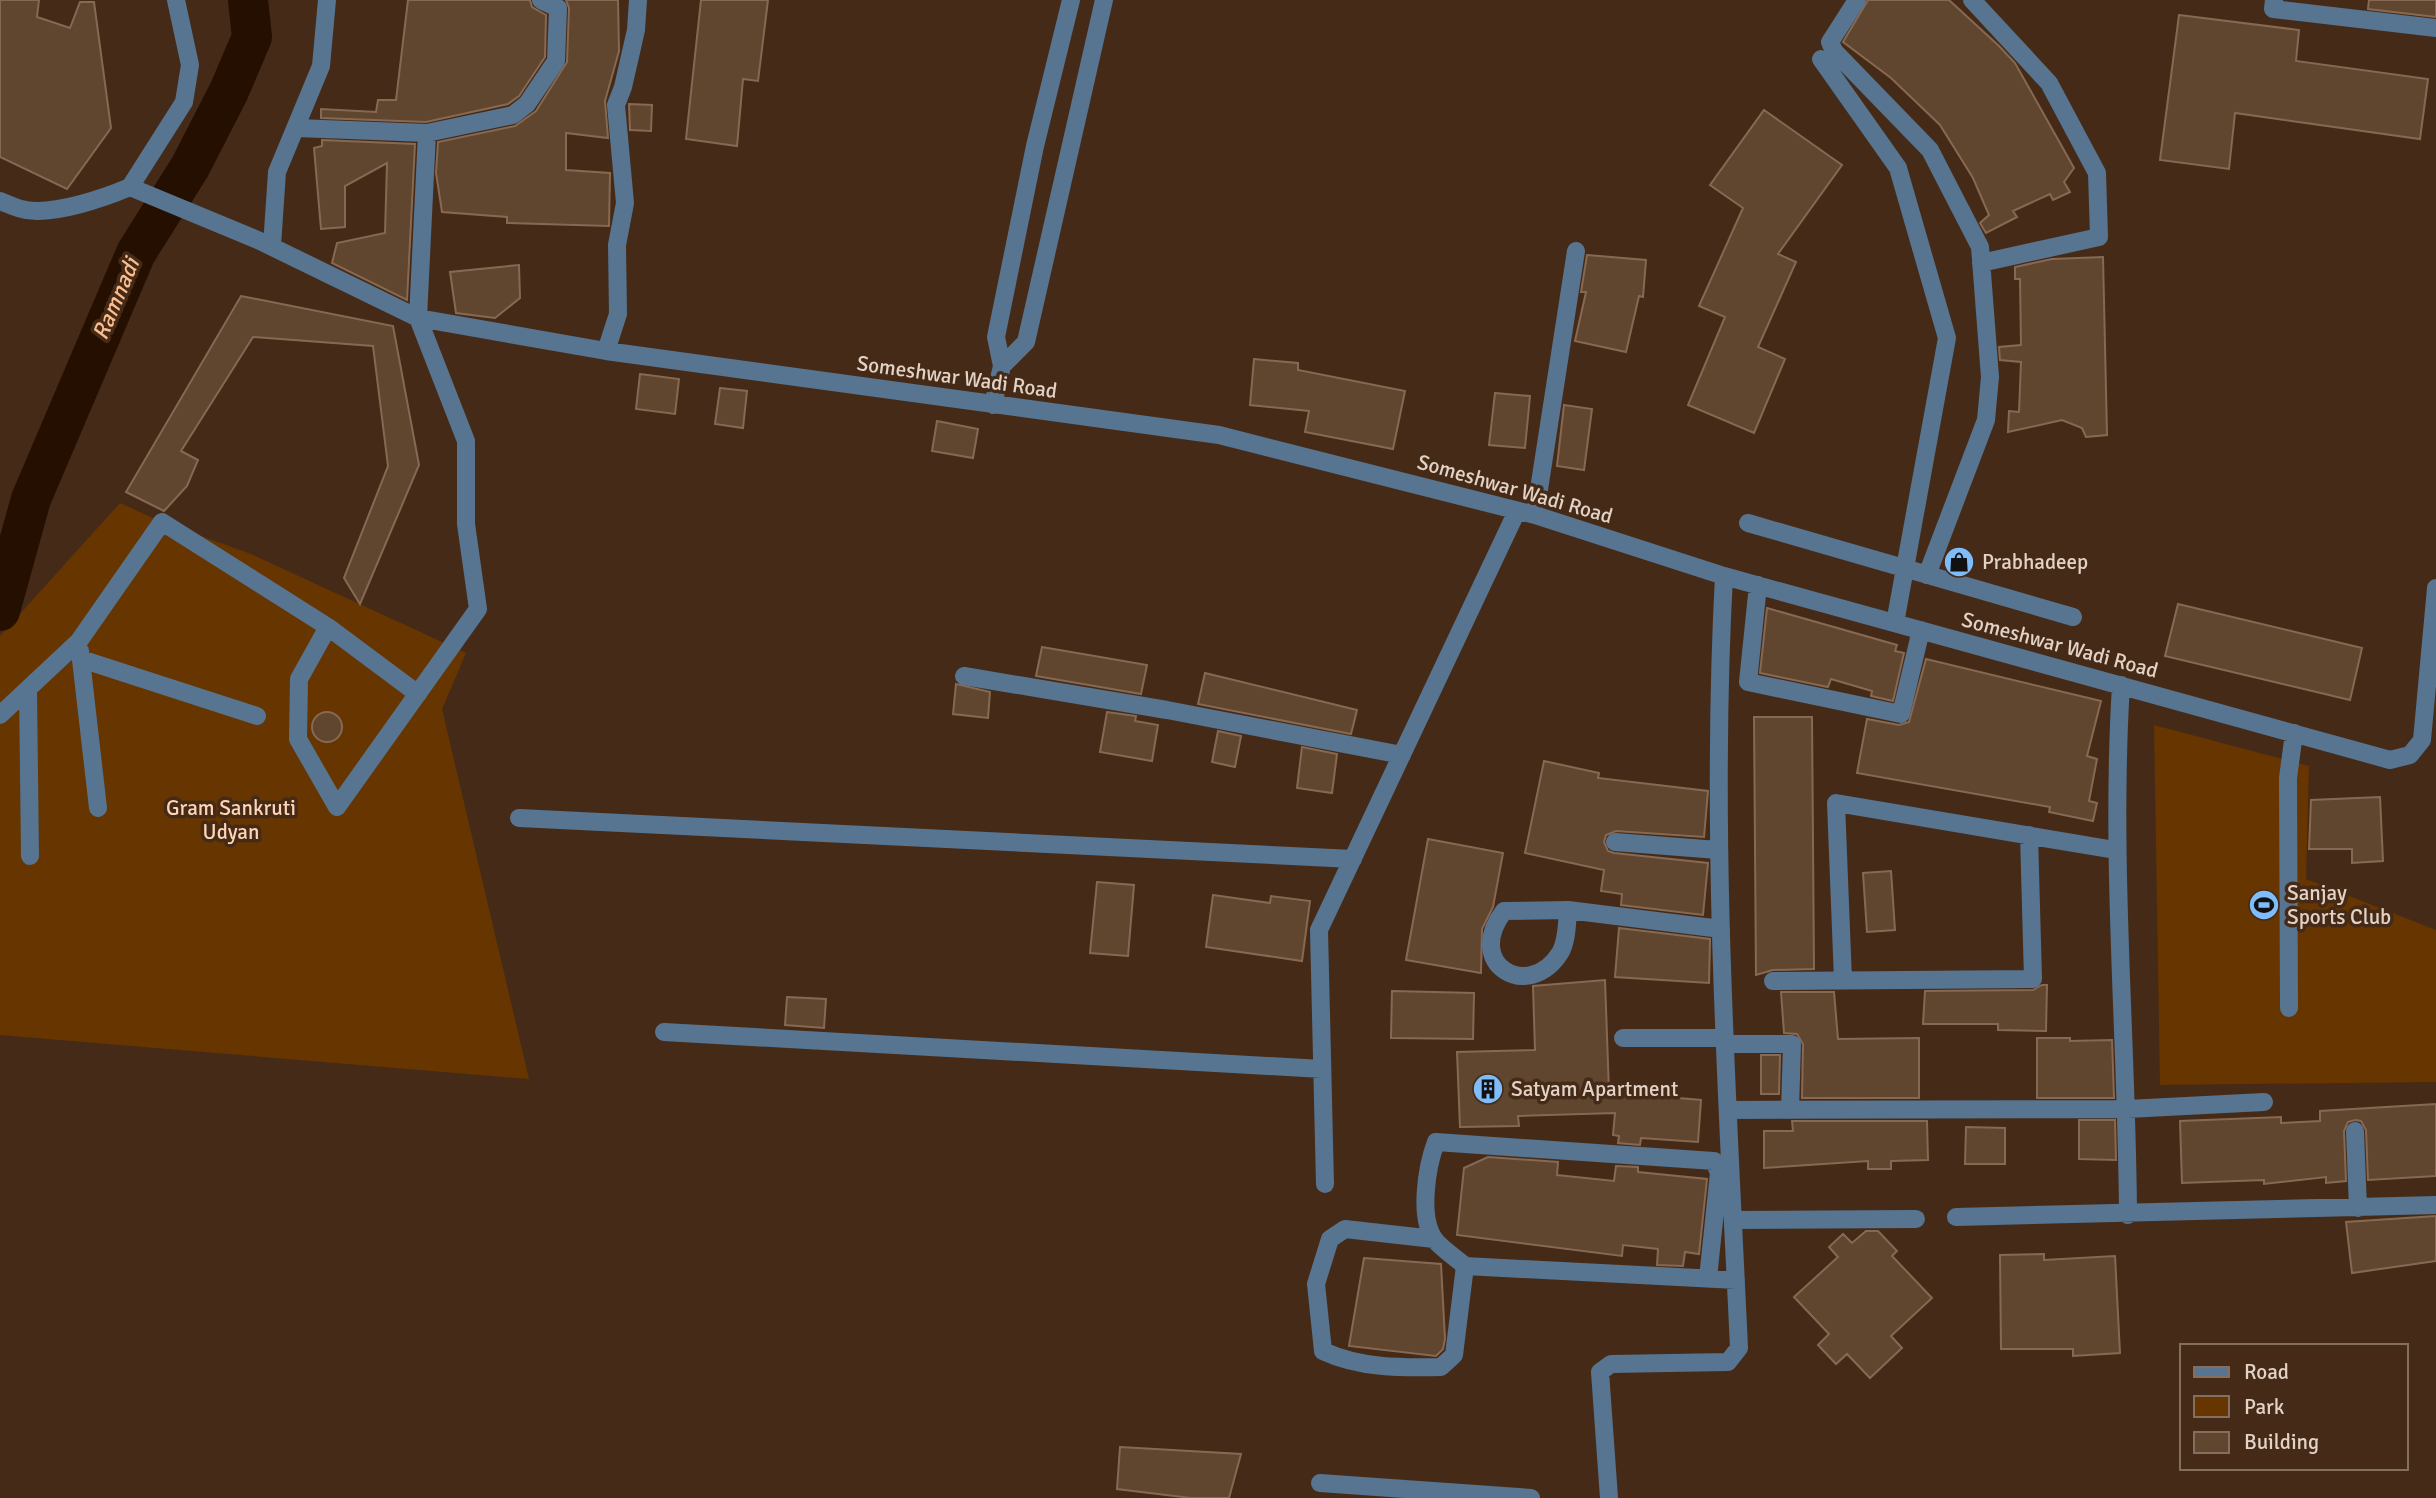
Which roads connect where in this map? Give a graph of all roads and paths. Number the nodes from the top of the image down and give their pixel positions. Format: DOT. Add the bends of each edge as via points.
graph roads {
  1 [pos="176,0"];
  2 [pos="327,0"];
  3 [pos="541,0"];
  4 [pos="638,0"];
  5 [pos="1071,0"];
  6 [pos="1104,0"];
  7 [pos="1857,0"];
  8 [pos="1972,0"];
  9 [pos="2274,0"];
  10 [pos="2436,28"];
  11 [pos="1821,59"];
  12 [pos="297,128"];
  13 [pos="426,133"];
  14 [pos="131,187"];
  15 [pos="0,201"];
  16 [pos="266,244"];
  17 [pos="1576,251"];
  18 [pos="1981,263"];
  19 [pos="418,318"];
  20 [pos="606,351"];
  21 [pos="1002,366"];
  22 [pos="993,405"];
  23 [pos="1517,511"];
  24 [pos="1535,515"];
  25 [pos="1748,523"];
  26 [pos="1905,568"];
  27 [pos="1927,575"];
  28 [pos="1724,576"];
  29 [pos="1758,585"];
  30 [pos="2436,588"];
  31 [pos="2073,617"];
  32 [pos="1895,623"];
  33 [pos="328,627"];
  34 [pos="1921,630"];
  35 [pos="80,650"];
  36 [pos="964,677"];
  37 [pos="2121,685"];
  38 [pos="28,689"];
  39 [pos="418,694"];
  40 [pos="0,715"];
  41 [pos="257,716"];
  42 [pos="2294,733"];
  43 [pos="2429,743"];
  44 [pos="1402,755"];
  45 [pos="98,808"];
  46 [pos="519,818"];
  47 [pos="2029,835"];
  48 [pos="1615,842"];
  49 [pos="1718,850"];
  50 [pos="2115,850"];
  51 [pos="30,856"];
  52 [pos="1353,859"];
  53 [pos="1568,910"];
  54 [pos="1721,929"];
  55 [pos="1843,980"];
  56 [pos="1773,981"];
  57 [pos="2289,1008"];
  58 [pos="664,1032"];
  59 [pos="1623,1038"];
  60 [pos="1725,1041"];
  61 [pos="1322,1069"];
  62 [pos="2264,1102"];
  63 [pos="2127,1109"];
  64 [pos="1728,1110"];
  65 [pos="1790,1110"];
  66 [pos="2355,1131"];
  67 [pos="1325,1185"];
  68 [pos="2436,1205"];
  69 [pos="2358,1208"];
  70 [pos="2128,1215"];
  71 [pos="1956,1217"];
  72 [pos="1916,1219"];
  73 [pos="1733,1220"];
  74 [pos="1434,1239"];
  75 [pos="1465,1265"];
  76 [pos="1708,1278"];
  77 [pos="1736,1280"];
  78 [pos="1320,1483"];
  79 [pos="1531,1498"];
  80 [pos="1609,1498"];
  1 -- 14 [label="street" via="190,65 184,102"];
  2 -- 12 [label="street" via="321,66"];
  3 -- 13 [label="street" via="558,8 556,61 527,104 513,116"];
  4 -- 20 [label="street" via="636,30 616,105 625,203 617,245 618,314"];
  5 -- 21 [label="street" via="996,337"];
  6 -- 21 [label="street" via="1026,342"];
  7 -- 18 [label="street" via="1830,42 1834,51 1930,150 1980,247"];
  8 -- 18 [label="street" via="2049,83 2097,173 2098,199 2099,237"];
  9 -- 10 [label="street" via="2273,9"];
  11 -- 26 [label="street" via="1898,168 1947,338"];
  12 -- 13 [label="street"];
  12 -- 16 [label="street" via="277,172"];
  13 -- 19 [label="street"];
  14 -- 15 [label="street" via="52,210 26,211"];
  14 -- 16 [label="street, Someshwar Wadi Road"];
  16 -- 19 [label="street, Someshwar Wadi Road"];
  17 -- 24 [label="street"];
  18 -- 27 [label="street" via="1990,377 1986,420"];
  19 -- 20 [label="street, Someshwar Wadi Road"];
  19 -- 39 [label="street" via="466,441 466,524 478,610"];
  20 -- 22 [label="street, Someshwar Wadi Road"];
  21 -- 22 [label="street"];
  22 -- 23 [label="street, Someshwar Wadi Road" via="1219,435"];
  23 -- 24 [label="street, Someshwar Wadi Road"];
  23 -- 44 [label="street"];
  24 -- 28 [label="street, Someshwar Wadi Road"];
  25 -- 26 [label="street"];
  26 -- 27 [label="street"];
  26 -- 32 [label="street"];
  27 -- 31 [label="street"];
  28 -- 29 [label="street, Someshwar Wadi Road"];
  28 -- 49 [label="street" via="1717,701"];
  29 -- 32 [label="street, Someshwar Wadi Road"];
  29 -- 34 [label="street" via="1748,682 1902,714"];
  30 -- 43 [label="street, Someshwar Wadi Road"];
  32 -- 34 [label="street, Someshwar Wadi Road"];
  33 -- 35 [label="street" via="162,522"];
  33 -- 39 [label="street"];
  33 -- 39 [label="street" via="299,679 298,739 337,807"];
  34 -- 37 [label="street, Someshwar Wadi Road"];
  35 -- 38 [label="street"];
  35 -- 41 [label="street"];
  35 -- 45 [label="street"];
  36 -- 44 [label="street"];
  37 -- 42 [label="street, Someshwar Wadi Road"];
  37 -- 50 [label="street"];
  38 -- 40 [label="street"];
  38 -- 51 [label="street"];
  42 -- 43 [label="street, Someshwar Wadi Road" via="2390,760"];
  42 -- 57 [label="street" via="2288,778"];
  44 -- 52 [label="street"];
  46 -- 52 [label="street"];
  47 -- 50 [label="street"];
  47 -- 55 [label="street" via="2032,979"];
  47 -- 55 [label="street" via="1836,803"];
  48 -- 49 [label="street"];
  49 -- 54 [label="street"];
  50 -- 63 [label="street"];
  52 -- 61 [label="street" via="1319,930"];
  53 -- 53 [label="street" via="1504,911 1491,936 1490,952 1496,965 1521,977 1549,965 1561,953"];
  53 -- 54 [label="street"];
  54 -- 60 [label="street"];
  55 -- 56 [label="street"];
  58 -- 61 [label="street"];
  59 -- 60 [label="street"];
  60 -- 64 [label="street"];
  60 -- 65 [label="street" via="1792,1044"];
  61 -- 67 [label="street"];
  62 -- 63 [label="street"];
  63 -- 65 [label="street"];
  63 -- 70 [label="street"];
  64 -- 65 [label="street"];
  64 -- 73 [label="street"];
  66 -- 69 [label="street"];
  68 -- 69 [label="street"];
  69 -- 70 [label="street"];
  70 -- 71 [label="street"];
  72 -- 73 [label="street"];
  73 -- 77 [label="street"];
  74 -- 75 [label="street"];
  74 -- 75 [label="street" via="1345,1229 1329,1239 1316,1284 1323,1351 1346,1362 1441,1367 1454,1355"];
  74 -- 76 [label="street" via="1427,1216 1427,1166 1436,1142 1714,1161 1720,1173"];
  75 -- 76 [label="street"];
  76 -- 77 [label="street"];
  77 -- 80 [label="street" via="1739,1348 1728,1362 1611,1364 1600,1372"];
  78 -- 79 [label="street"];
}
